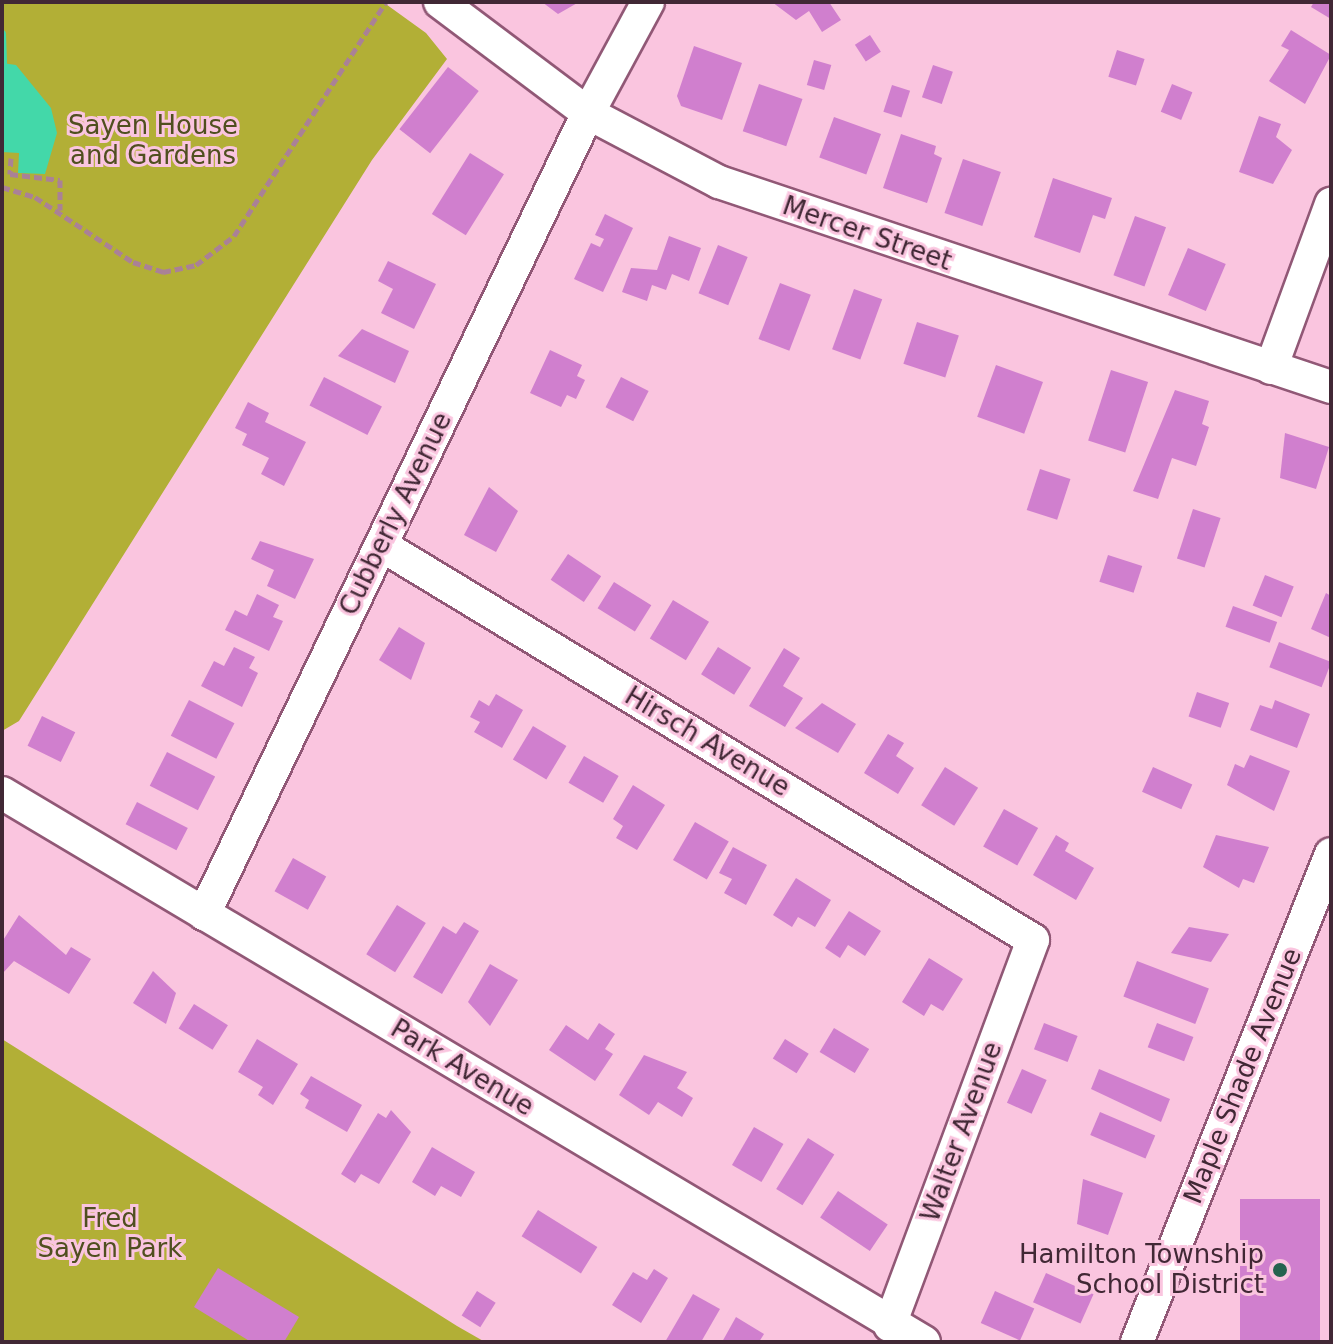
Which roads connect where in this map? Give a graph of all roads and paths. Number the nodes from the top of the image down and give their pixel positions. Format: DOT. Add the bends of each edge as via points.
graph roads {
  1 [pos="386,2"];
  2 [pos="440,2"];
  3 [pos="648,2"];
  4 [pos="588,113"];
  5 [pos="11,158"];
  6 [pos="3,185"];
  7 [pos="1331,204"];
  8 [pos="60,211"];
  9 [pos="1271,368"];
  10 [pos="1331,387"];
  11 [pos="381,545"];
  12 [pos="2,793"];
  13 [pos="1331,854"];
  14 [pos="204,914"];
  15 [pos="1033,940"];
  16 [pos="890,1325"];
  17 [pos="924,1342"];
  18 [pos="1137,1342"];
  1 -- 8 [label="path" via="219,252 163,272 133,262"];
  2 -- 4 [label="street, Mercer Street"];
  3 -- 4 [label="street, Cubberly Avenue"];
  4 -- 9 [label="street, Mercer Street" via="719,182"];
  4 -- 11 [label="street, Cubberly Avenue"];
  5 -- 8 [label="path" via="10,174 60,180"];
  6 -- 8 [label="path"];
  7 -- 9 [label="street"];
  9 -- 10 [label="street, Mercer Street"];
  11 -- 14 [label="street, Cubberly Avenue"];
  11 -- 15 [label="street, Hirsch Avenue"];
  12 -- 14 [label="street, Park Avenue"];
  13 -- 18 [label="street, Maple Shade Avenue"];
  14 -- 16 [label="street, Park Avenue"];
  15 -- 16 [label="street, Walter Avenue"];
  16 -- 17 [label="street, Park Avenue"];
}
